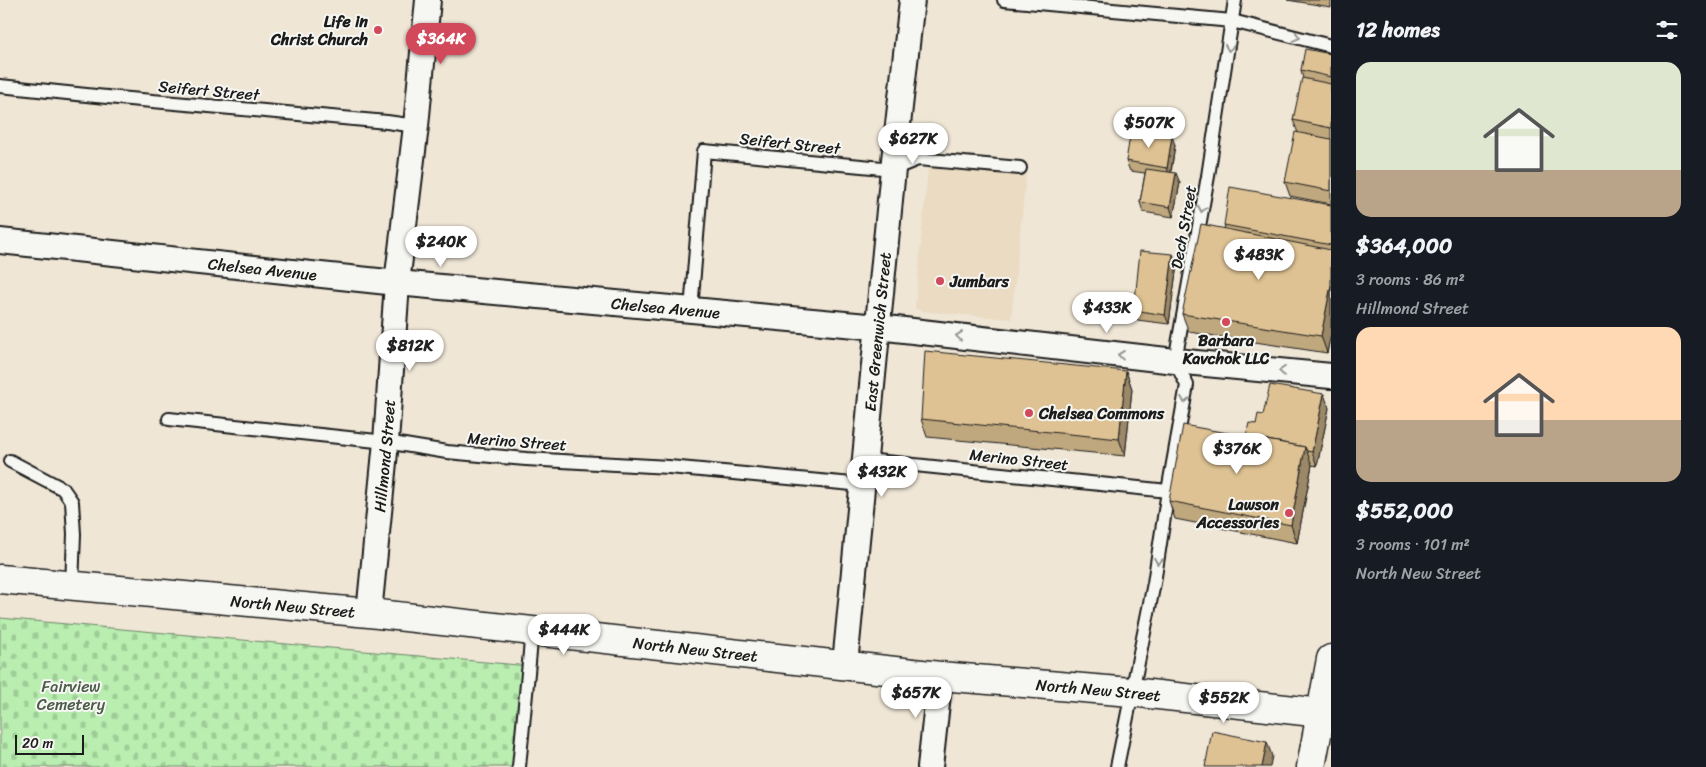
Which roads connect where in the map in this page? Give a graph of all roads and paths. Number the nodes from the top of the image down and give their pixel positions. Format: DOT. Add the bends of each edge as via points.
graph roads {
  1 [pos="428,0"];
  2 [pos="912,0"];
  3 [pos="1004,0"];
  4 [pos="1235,0"];
  5 [pos="1232,21"];
  6 [pos="1331,46"];
  7 [pos="0,86"];
  8 [pos="416,126"];
  9 [pos="1020,168"];
  10 [pos="893,169"];
  11 [pos="0,241"];
  12 [pos="397,283"];
  13 [pos="691,310"];
  14 [pos="878,327"];
  15 [pos="1175,361"];
  16 [pos="1331,376"];
  17 [pos="170,419"];
  18 [pos="386,442"];
  19 [pos="866,460"];
  20 [pos="10,461"];
  21 [pos="864,485"];
  22 [pos="1168,490"];
  23 [pos="0,579"];
  24 [pos="72,586"];
  25 [pos="369,614"];
  26 [pos="532,631"];
  27 [pos="1331,659"];
  28 [pos="845,664"];
  29 [pos="940,676"];
  30 [pos="1131,692"];
  31 [pos="1326,713"];
  32 [pos="519,767"];
  33 [pos="930,767"];
  34 [pos="1117,767"];
  35 [pos="1311,767"];
  1 -- 8 [label="street, Hillmond Street"];
  2 -- 10 [label="street, East Greenwich Street"];
  3 -- 5 [label="lane"];
  4 -- 5 [label="lane, Dech Street"];
  5 -- 6 [label="lane, one-way"];
  5 -- 15 [label="lane, Dech Street, one-way"];
  7 -- 8 [label="lane, Seifert Street"];
  8 -- 12 [label="street, Hillmond Street"];
  9 -- 10 [label="lane, Seifert Street" via="918,159"];
  10 -- 13 [label="lane, Seifert Street" via="704,151"];
  10 -- 14 [label="street, East Greenwich Street"];
  11 -- 12 [label="street, Chelsea Avenue"];
  12 -- 13 [label="street, Chelsea Avenue"];
  12 -- 18 [label="street, Hillmond Street"];
  13 -- 14 [label="street, Chelsea Avenue"];
  15 -- 14 [label="street, Chelsea Avenue, one-way"];
  14 -- 19 [label="street, East Greenwich Street"];
  16 -- 15 [label="street, Chelsea Avenue, one-way"];
  15 -- 22 [label="lane, one-way" via="1187,385"];
  17 -- 18 [label="lane, Merino Street"];
  18 -- 21 [label="lane, Merino Street" via="447,452 669,467"];
  18 -- 25 [label="street, Hillmond Street"];
  19 -- 21 [label="street, East Greenwich Street"];
  19 -- 22 [label="lane, Merino Street"];
  20 -- 24 [label="lane" via="63,489 72,502"];
  21 -- 28 [label="street, East Greenwich Street"];
  22 -- 30 [label="lane, one-way" via="1154,583"];
  23 -- 24 [label="street, North New Street"];
  24 -- 25 [label="street, North New Street"];
  25 -- 26 [label="street, North New Street"];
  26 -- 28 [label="street, North New Street"];
  26 -- 32 [label="lane"];
  27 -- 31 [label="street"];
  28 -- 29 [label="street, North New Street"];
  29 -- 30 [label="street, North New Street"];
  29 -- 33 [label="street"];
  30 -- 31 [label="street, North New Street"];
  30 -- 34 [label="lane"];
  31 -- 35 [label="street"];
}
